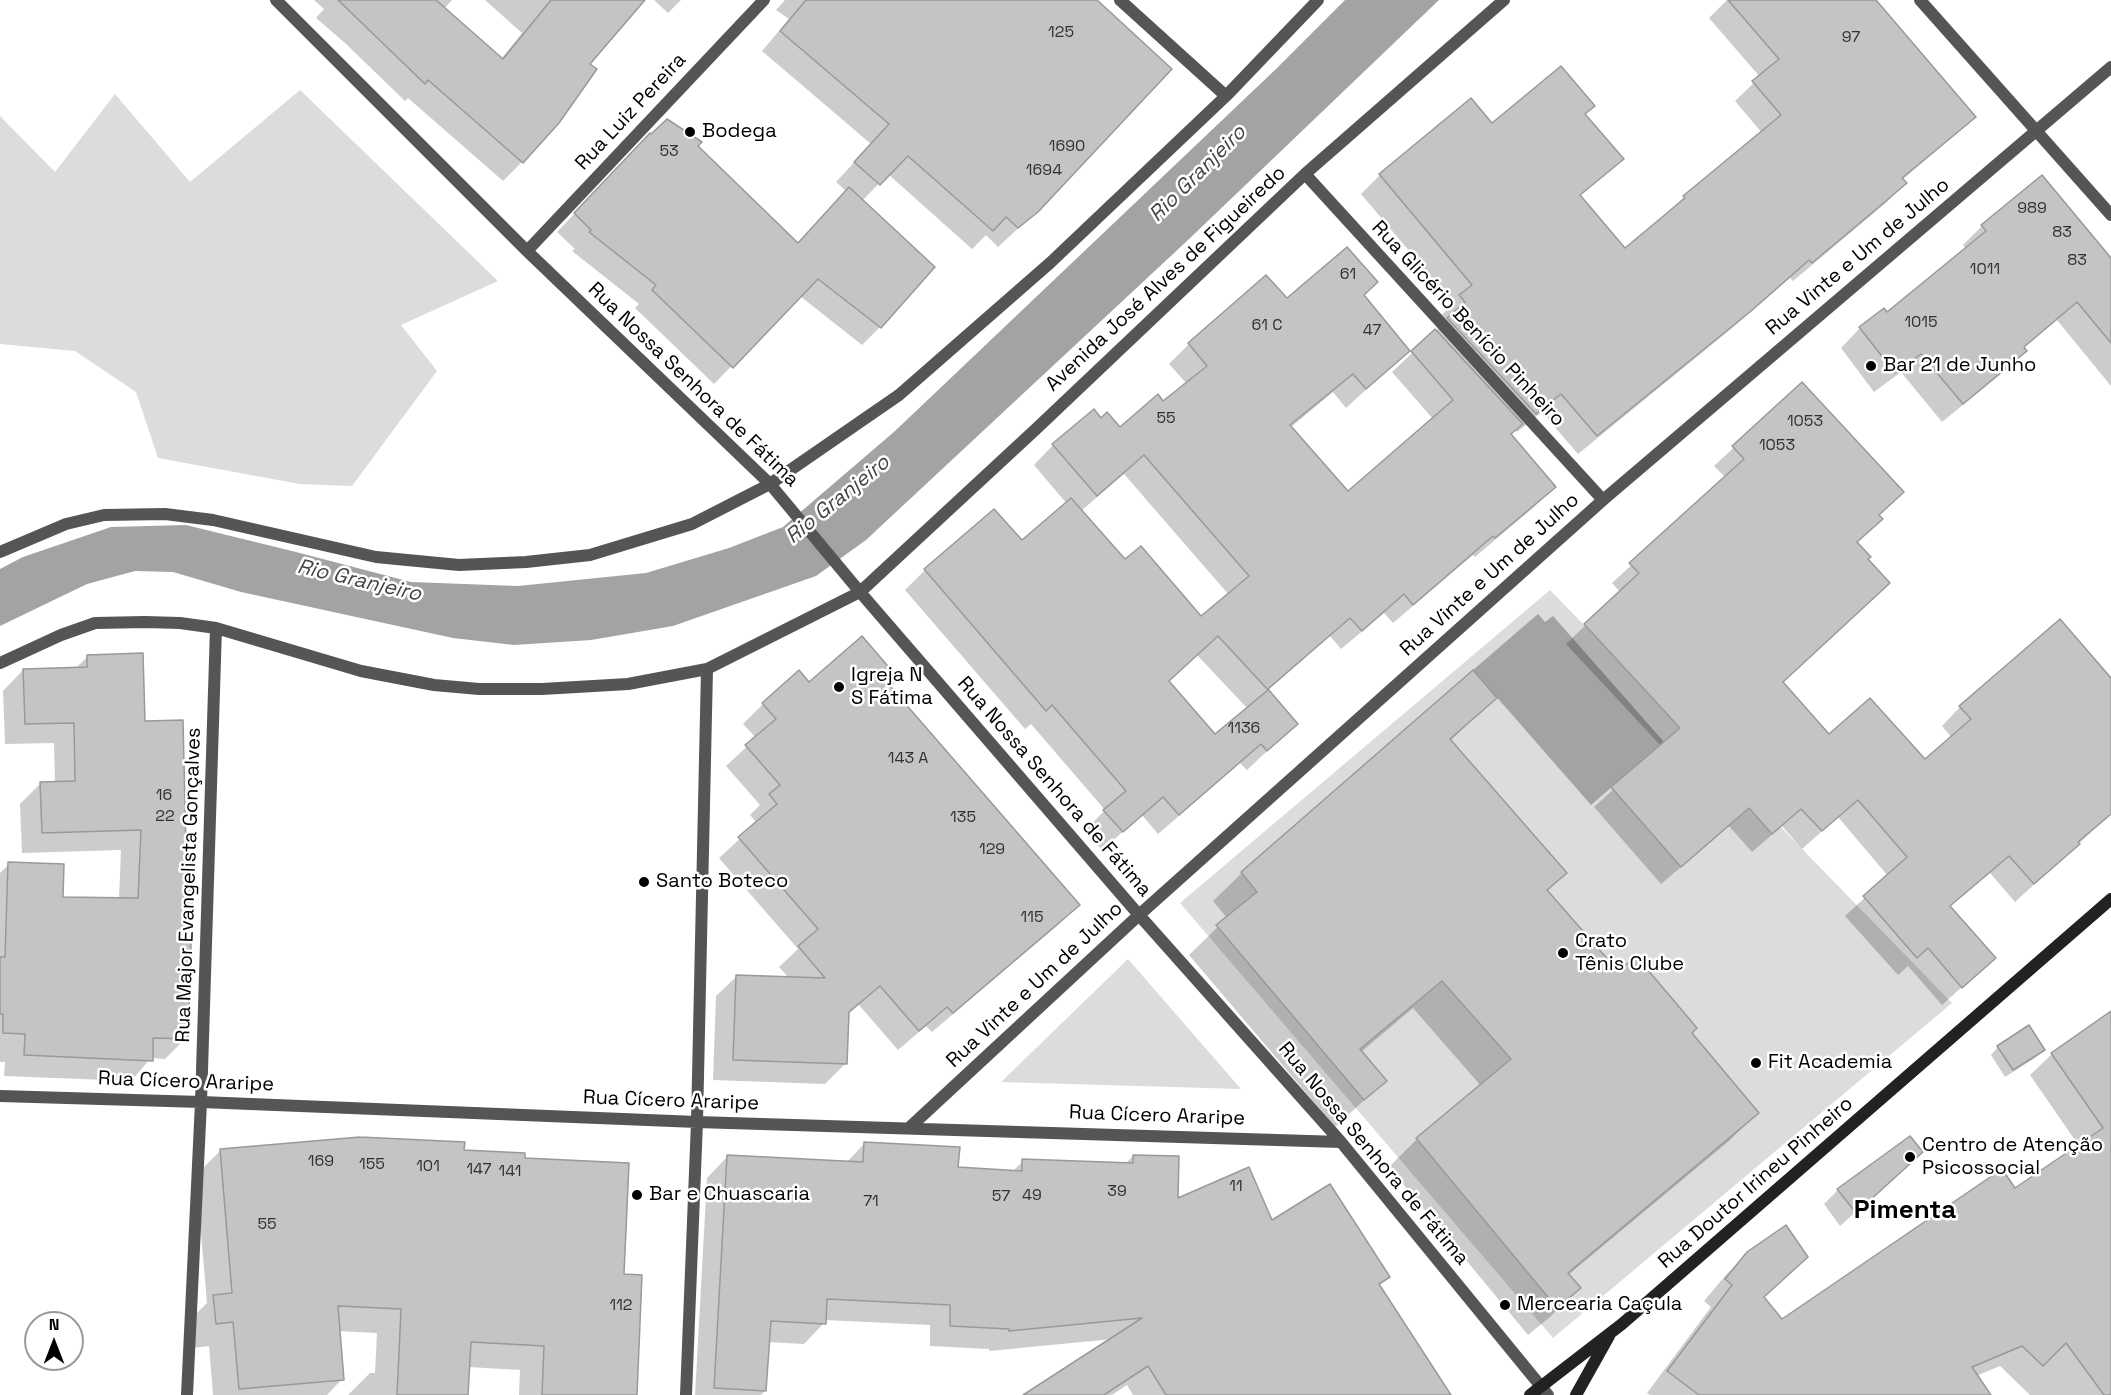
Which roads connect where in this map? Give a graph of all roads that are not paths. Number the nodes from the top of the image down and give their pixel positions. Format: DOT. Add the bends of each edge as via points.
graph roads {
  1 [pos="276,0"];
  2 [pos="764,0"];
  3 [pos="1120,0"];
  4 [pos="1318,0"];
  5 [pos="1504,0"];
  6 [pos="1920,0"];
  7 [pos="2111,67"];
  8 [pos="1226,96"];
  9 [pos="2037,130"];
  10 [pos="1305,174"];
  11 [pos="2111,215"];
  12 [pos="527,252"];
  13 [pos="770,484"];
  14 [pos="1603,500"];
  15 [pos="0,552"];
  16 [pos="860,592"];
  17 [pos="216,628"];
  18 [pos="0,663"];
  19 [pos="707,669"];
  20 [pos="2111,900"];
  21 [pos="1139,915"];
  22 [pos="0,1096"];
  23 [pos="201,1102"];
  24 [pos="697,1122"];
  25 [pos="909,1128"];
  26 [pos="1341,1142"];
  27 [pos="1611,1333"];
  28 [pos="1544,1390"];
  29 [pos="187,1395"];
  30 [pos="686,1395"];
  31 [pos="1530,1395"];
  32 [pos="1576,1395"];
  1 -- 12 [label="street, Rua Nossa Senhora de Fátima"];
  2 -- 12 [label="street, Rua Luiz Pereira"];
  3 -- 8 [label="street"];
  4 -- 8 [label="street"];
  5 -- 10 [label="street, Avenida José Alves de Figueiredo"];
  6 -- 9 [label="street"];
  7 -- 9 [label="street, Rua Vinte e Um de Julho"];
  8 -- 13 [label="street" via="1050,263 898,395"];
  9 -- 11 [label="street"];
  9 -- 14 [label="street, Rua Vinte e Um de Julho"];
  10 -- 14 [label="street, Rua Glicério Benício Pinheiro"];
  10 -- 16 [label="street, Avenida José Alves de Figueiredo"];
  12 -- 13 [label="street, Rua Nossa Senhora de Fátima"];
  13 -- 15 [label="street" via="692,524 646,539 590,555 526,562 459,565 376,556 213,520 165,514 104,515 66,524"];
  13 -- 16 [label="street, Rua Nossa Senhora de Fátima"];
  14 -- 21 [label="street, Rua Vinte e Um de Julho"];
  16 -- 19 [label="street, Avenida José Alves de Figueiredo"];
  16 -- 21 [label="street, Rua Nossa Senhora de Fátima"];
  17 -- 18 [label="street, Avenida José Alves de Figueiredo" via="180,623 96,623 61,634"];
  17 -- 19 [label="street, Avenida José Alves de Figueiredo" via="361,671 456,687 542,689 628,684"];
  17 -- 23 [label="street, Rua Major Evangelista Gonçalves"];
  19 -- 24 [label="street"];
  20 -- 27 [label="street, Rua Doutor Irineu Pinheiro"];
  21 -- 25 [label="street, Rua Vinte e Um de Julho"];
  21 -- 26 [label="street, Rua Nossa Senhora de Fátima"];
  22 -- 23 [label="street, Rua Cícero Araripe"];
  23 -- 24 [label="street, Rua Cícero Araripe"];
  23 -- 29 [label="street, Rua Major Evangelista Gonçalves"];
  24 -- 25 [label="street, Rua Cícero Araripe"];
  24 -- 30 [label="street"];
  25 -- 26 [label="street, Rua Cícero Araripe"];
  26 -- 28 [label="street, Rua Nossa Senhora de Fátima"];
  27 -- 28 [label="street, Rua Doutor Irineu Pinheiro"];
  27 -- 32 [label="street"];
  28 -- 31 [label="street, Rua Doutor Irineu Pinheiro"];
}
